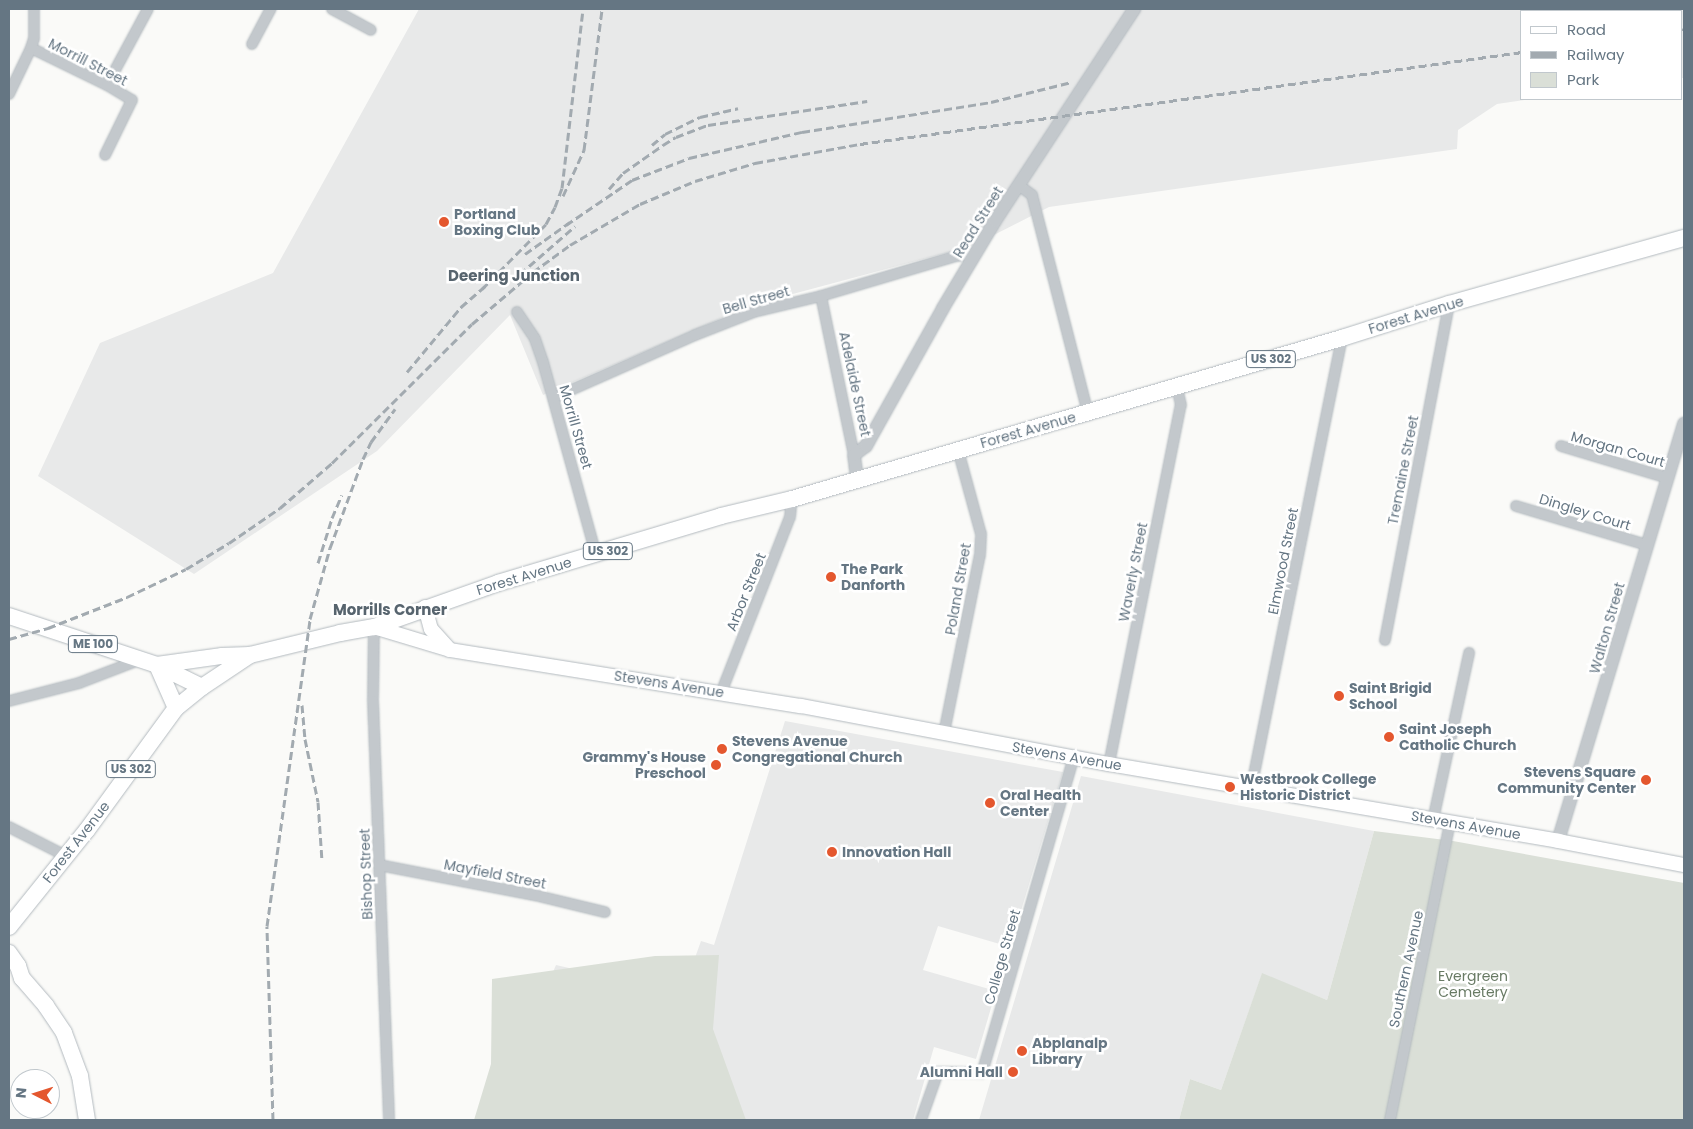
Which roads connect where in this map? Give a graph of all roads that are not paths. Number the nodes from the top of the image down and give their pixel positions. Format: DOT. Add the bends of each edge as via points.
graph roads {
  1 [pos="34,9"];
  2 [pos="148,9"];
  3 [pos="271,9"];
  4 [pos="332,9"];
  5 [pos="1134,9"];
  6 [pos="371,30"];
  7 [pos="252,44"];
  8 [pos="31,48"];
  9 [pos="107,85"];
  10 [pos="9,94"];
  11 [pos="105,155"];
  12 [pos="1020,186"];
  13 [pos="1684,238"];
  14 [pos="976,254"];
  15 [pos="821,296"];
  16 [pos="1448,304"];
  17 [pos="517,312"];
  18 [pos="1342,338"];
  19 [pos="1177,387"];
  20 [pos="553,398"];
  21 [pos="1088,412"];
  22 [pos="1684,424"];
  23 [pos="1561,446"];
  24 [pos="958,450"];
  25 [pos="854,455"];
  26 [pos="1668,478"];
  27 [pos="857,479"];
  28 [pos="792,499"];
  29 [pos="1516,506"];
  30 [pos="1646,545"];
  31 [pos="596,554"];
  32 [pos="425,607"];
  33 [pos="9,616"];
  34 [pos="374,627"];
  35 [pos="1385,640"];
  36 [pos="450,650"];
  37 [pos="1469,653"];
  38 [pos="250,655"];
  39 [pos="139,660"];
  40 [pos="157,665"];
  41 [pos="202,687"];
  42 [pos="721,693"];
  43 [pos="9,702"];
  44 [pos="176,708"];
  45 [pos="944,733"];
  46 [pos="1074,757"];
  47 [pos="1109,764"];
  48 [pos="1251,789"];
  49 [pos="1433,820"];
  50 [pos="1450,823"];
  51 [pos="9,827"];
  52 [pos="1558,841"];
  53 [pos="66,856"];
  54 [pos="379,865"];
  55 [pos="1684,865"];
  56 [pos="605,912"];
  57 [pos="9,927"];
  58 [pos="9,953"];
  59 [pos="15,974"];
  60 [pos="87,1120"];
  61 [pos="389,1120"];
  62 [pos="921,1120"];
  63 [pos="1390,1120"];
  1 -- 8 [label="street"];
  2 -- 9 [label="street"];
  3 -- 7 [label="street"];
  4 -- 6 [label="street"];
  5 -- 12 [label="street, Read Street"];
  8 -- 9 [label="street, Morrill Street"];
  8 -- 10 [label="street"];
  9 -- 11 [label="street, Morrill Street" via="132,100"];
  12 -- 14 [label="street, Read Street"];
  12 -- 21 [label="street" via="1032,195"];
  13 -- 16 [label="main road, Forest Avenue / US 302"];
  14 -- 15 [label="street, Bell Street" via="956,256"];
  14 -- 25 [label="street, Read Street" via="866,446"];
  15 -- 20 [label="street, Bell Street" via="730,320"];
  15 -- 25 [label="street, Adelaide Street"];
  16 -- 18 [label="main road, Forest Avenue / US 302"];
  16 -- 35 [label="street, Tremaine Street"];
  17 -- 20 [label="street, Morrill Street" via="535,339"];
  18 -- 19 [label="main road, Forest Avenue / US 302"];
  18 -- 48 [label="street, Elmwood Street"];
  19 -- 21 [label="main road, Forest Avenue / US 302"];
  19 -- 47 [label="street, Waverly Street" via="1181,405"];
  20 -- 31 [label="street, Morrill Street"];
  21 -- 24 [label="main road, Forest Avenue / US 302"];
  22 -- 26 [label="street, Walton Street"];
  23 -- 26 [label="street, Morgan Court"];
  24 -- 27 [label="main road, Forest Avenue / US 302"];
  24 -- 45 [label="street, Poland Street" via="981,534"];
  25 -- 27 [label="street, Adelaide Street"];
  26 -- 30 [label="street, Walton Street"];
  27 -- 28 [label="main road, Forest Avenue / US 302"];
  28 -- 31 [label="main road, Forest Avenue / US 302" via="720,516"];
  28 -- 42 [label="street, Arbor Street" via="790,517"];
  29 -- 30 [label="street, Dingley Court"];
  30 -- 52 [label="street, Walton Street"];
  31 -- 32 [label="main road, Forest Avenue / US 302"];
  32 -- 34 [label="main road, Forest Avenue / US 302"];
  32 -- 36 [label="main road" via="431,629"];
  33 -- 39 [label="main road, ME 100"];
  34 -- 36 [label="main road, Stevens Avenue"];
  34 -- 38 [label="main road, US 302"];
  34 -- 54 [label="street, Bishop Street" via="373,702"];
  36 -- 42 [label="main road, Stevens Avenue"];
  37 -- 49 [label="street"];
  38 -- 40 [label="main road"];
  38 -- 41 [label="main road, Forest Avenue / US 302"];
  39 -- 40 [label="main road, ME 100"];
  39 -- 43 [label="street" via="79,683"];
  40 -- 41 [label="main road, ME 100"];
  40 -- 44 [label="main road"];
  41 -- 44 [label="main road, Forest Avenue / US 302"];
  42 -- 45 [label="main road, Stevens Avenue"];
  44 -- 53 [label="main road, Forest Avenue / US 302"];
  45 -- 46 [label="main road, Stevens Avenue"];
  46 -- 47 [label="main road, Stevens Avenue"];
  46 -- 62 [label="street, College Street" via="982,1073 938,1072"];
  47 -- 48 [label="main road, Stevens Avenue"];
  48 -- 49 [label="main road, Stevens Avenue"];
  49 -- 50 [label="main road, Stevens Avenue"];
  50 -- 52 [label="main road, Stevens Avenue"];
  50 -- 63 [label="street, Southern Avenue"];
  51 -- 53 [label="street"];
  52 -- 55 [label="main road, Stevens Avenue"];
  53 -- 57 [label="main road, Forest Avenue / US 302"];
  54 -- 56 [label="street, Mayfield Street"];
  54 -- 61 [label="street, Bishop Street"];
  58 -- 59 [label="main road" via="18,966"];
  59 -- 60 [label="main road" via="46,1006 64,1034 80,1076"];
}
